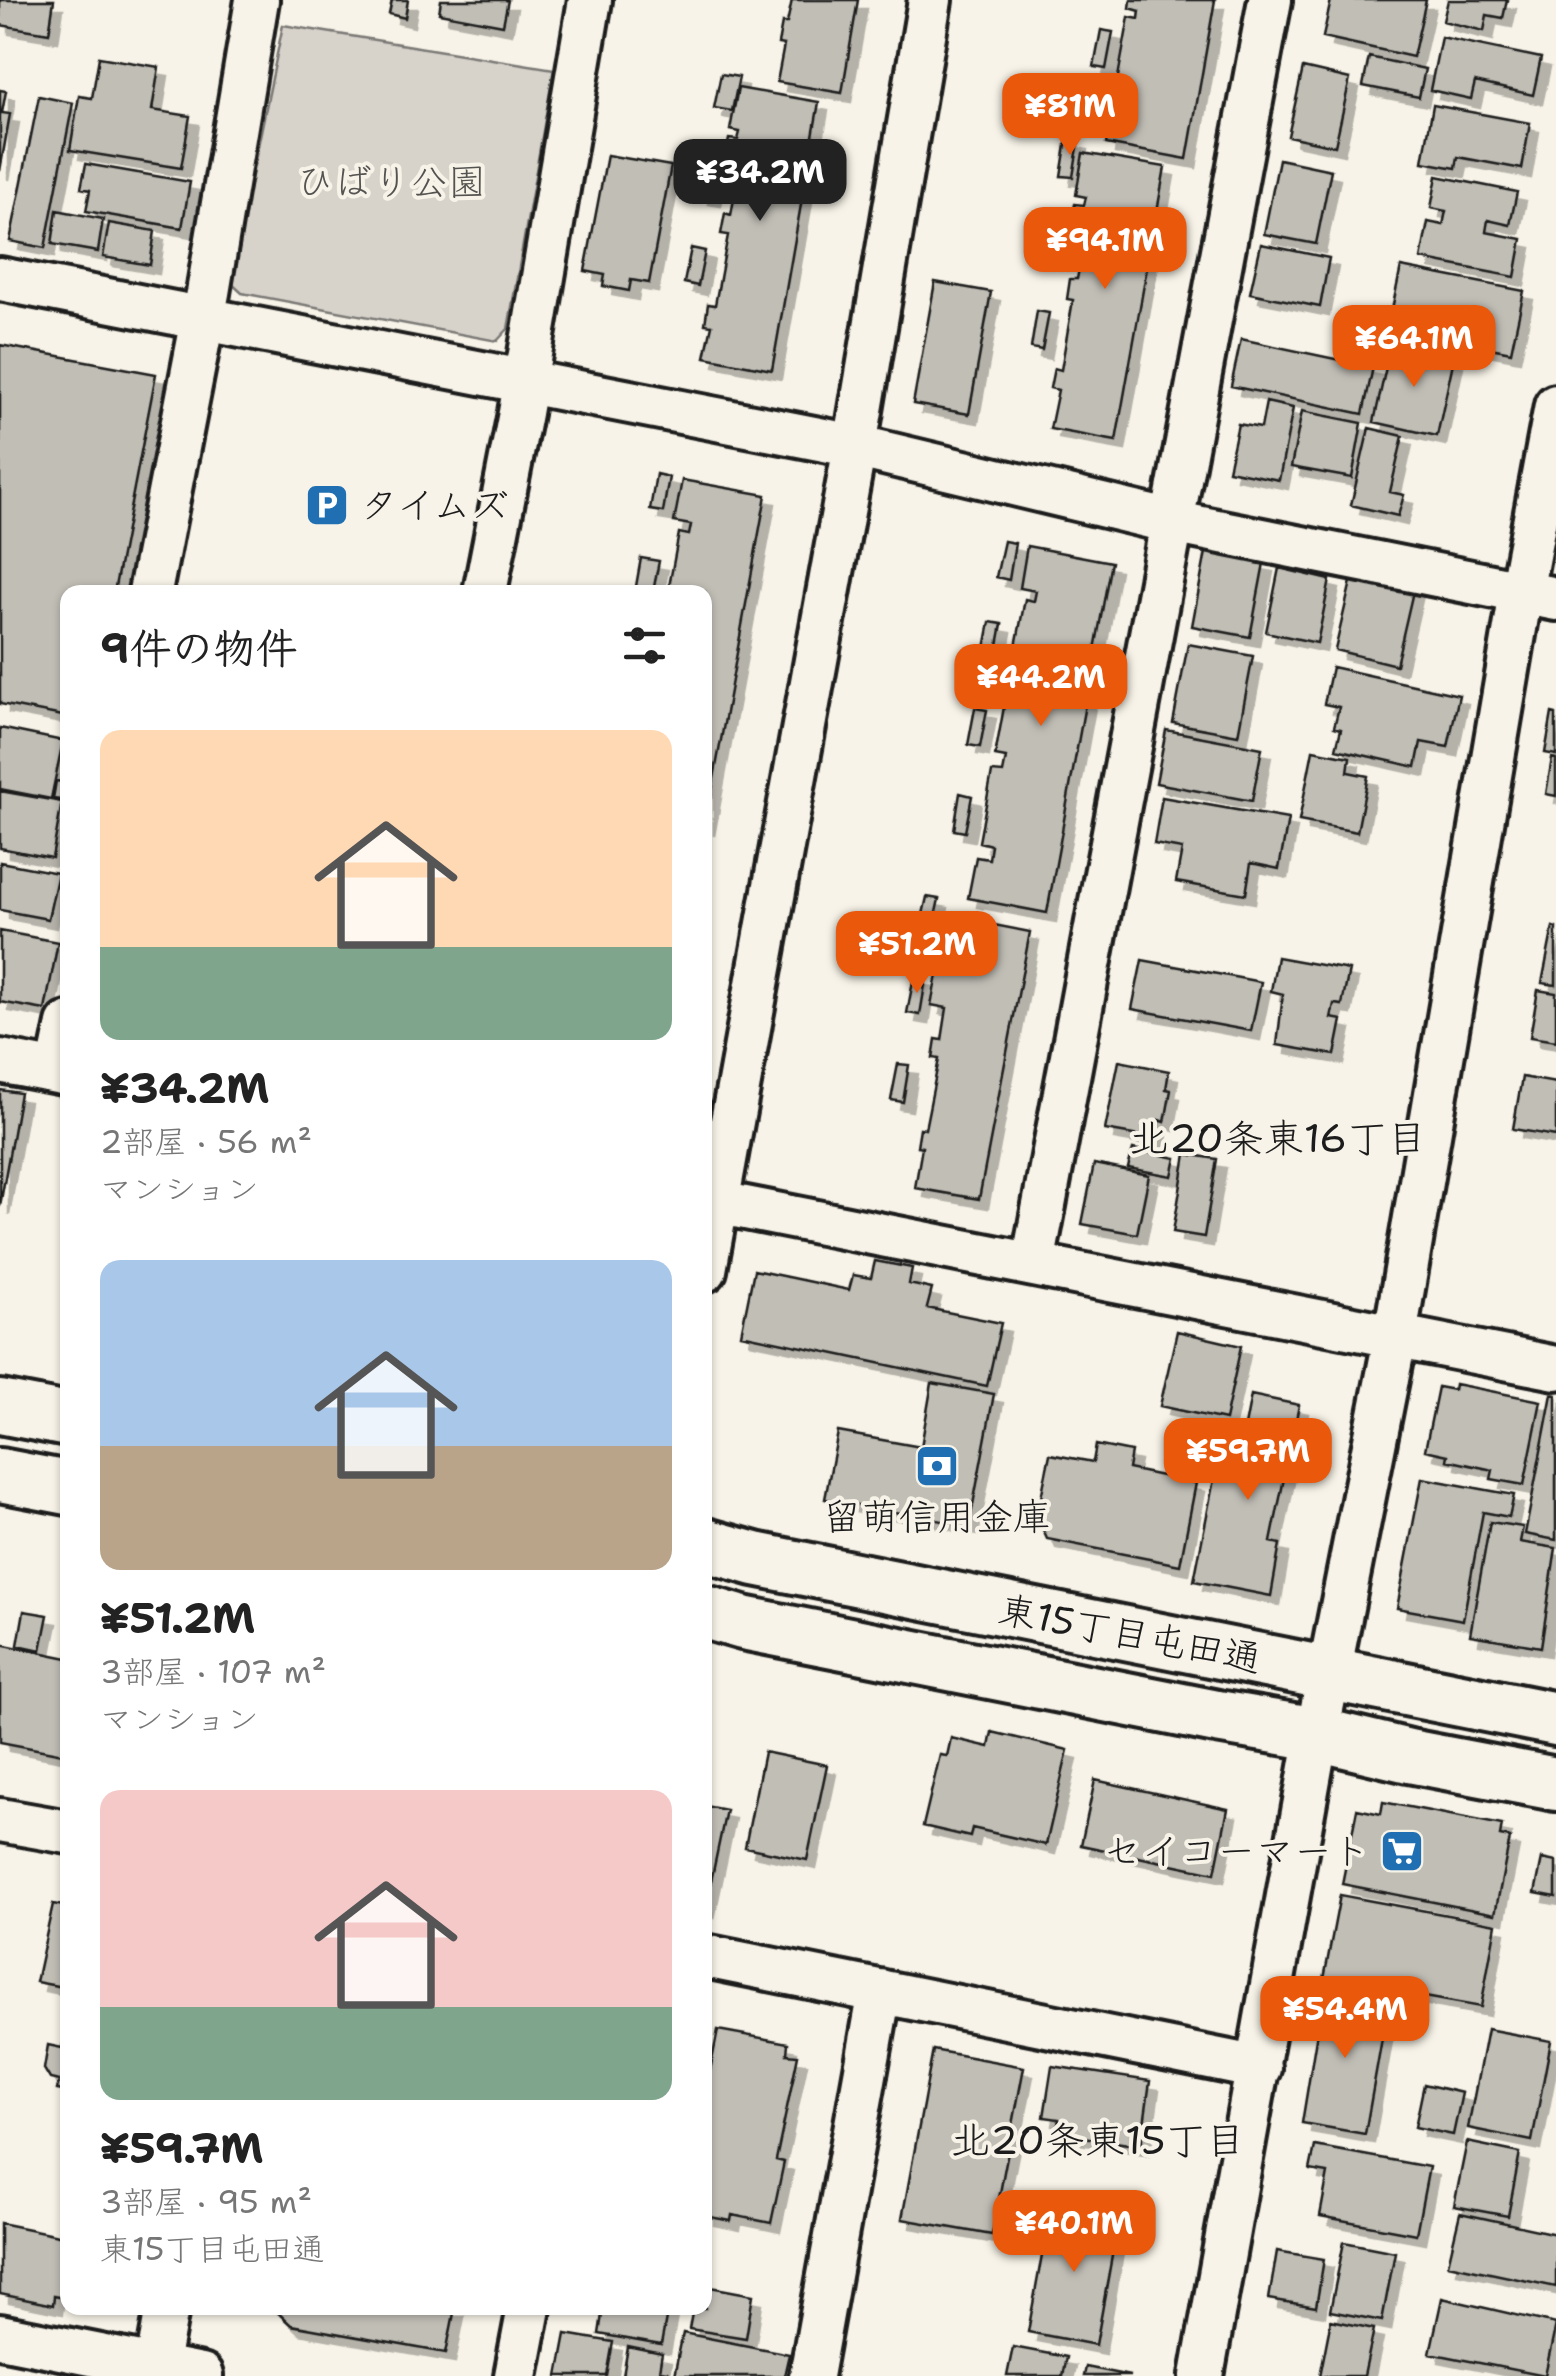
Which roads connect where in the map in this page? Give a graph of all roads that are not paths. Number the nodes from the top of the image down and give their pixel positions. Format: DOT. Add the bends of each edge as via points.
graph roads {
  1 [pos="257,0"];
  2 [pos="590,0"];
  3 [pos="930,0"];
  4 [pos="1270,0"];
  5 [pos="0,279"];
  6 [pos="204,319"];
  7 [pos="524,382"];
  8 [pos="1556,406"];
  9 [pos="854,446"];
  10 [pos="1172,522"];
  11 [pos="151,585"];
  12 [pos="485,585"];
  13 [pos="1538,596"];
  14 [pos="0,1061"];
  15 [pos="60,1072"];
  16 [pos="712,1197"];
  17 [pos="712,1202"];
  18 [pos="1033,1264"];
  19 [pos="1394,1338"];
  20 [pos="1556,1368"];
  21 [pos="0,1407"];
  22 [pos="60,1418"];
  23 [pos="0,1475"];
  24 [pos="60,1486"];
  25 [pos="712,1547"];
  26 [pos="712,1614"];
  27 [pos="1330,1674"];
  28 [pos="1556,1719"];
  29 [pos="1317,1734"];
  30 [pos="1556,1784"];
  31 [pos="0,1820"];
  32 [pos="60,1831"];
  33 [pos="712,1957"];
  34 [pos="880,1991"];
  35 [pos="1259,2068"];
  36 [pos="167,2315"];
  37 [pos="528,2315"];
  38 [pos="0,2336"];
  39 [pos="156,2372"];
  40 [pos="201,2376"];
  41 [pos="516,2376"];
  42 [pos="811,2376"];
  43 [pos="1202,2376"];
  1 -- 6 [label="street"];
  2 -- 7 [label="street"];
  3 -- 9 [label="street"];
  4 -- 10 [label="street"];
  5 -- 6 [label="street"];
  6 -- 7 [label="street"];
  6 -- 11 [label="street"];
  7 -- 9 [label="street"];
  7 -- 12 [label="street"];
  8 -- 13 [label="street"];
  9 -- 10 [label="street"];
  9 -- 16 [label="street"];
  10 -- 13 [label="street"];
  10 -- 18 [label="street"];
  13 -- 19 [label="street"];
  14 -- 15 [label="street"];
  17 -- 18 [label="street"];
  18 -- 19 [label="street"];
  19 -- 20 [label="street"];
  19 -- 27 [label="street"];
  21 -- 22 [label="street"];
  23 -- 24 [label="street"];
  25 -- 27 [label="street, 東15丁目屯田通"];
  26 -- 29 [label="street, 東15丁目屯田通"];
  27 -- 28 [label="street, 東15丁目屯田通"];
  27 -- 29 [label="street"];
  29 -- 30 [label="street, 東15丁目屯田通"];
  29 -- 35 [label="street"];
  31 -- 32 [label="street"];
  33 -- 34 [label="street"];
  34 -- 35 [label="street"];
  34 -- 42 [label="street"];
  35 -- 43 [label="street"];
  36 -- 39 [label="street"];
  37 -- 41 [label="street"];
  38 -- 39 [label="street"];
  39 -- 40 [label="street"];
}
